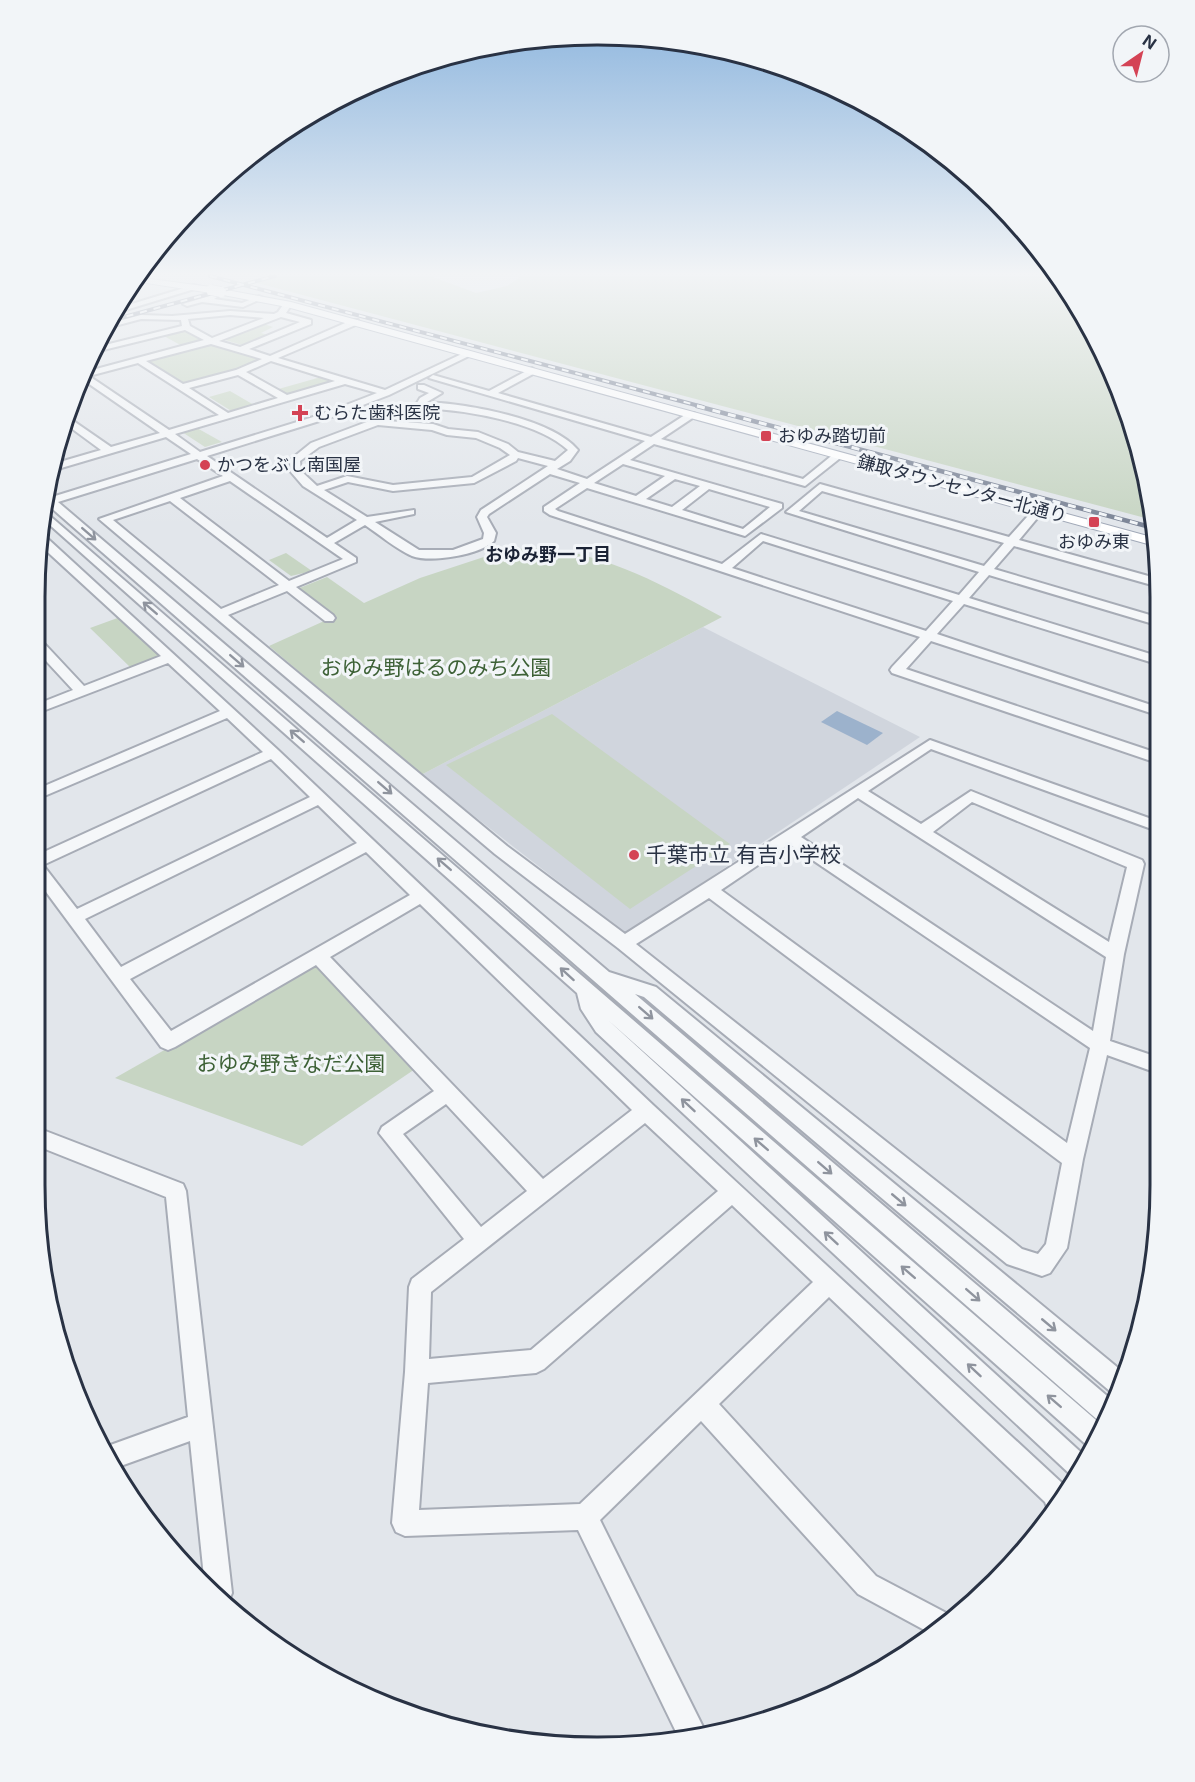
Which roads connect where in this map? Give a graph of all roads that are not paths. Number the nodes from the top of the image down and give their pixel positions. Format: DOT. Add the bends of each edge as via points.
graph roads {
  1 [pos="143,359"];
  2 [pos="268,359"];
  3 [pos="458,359"];
  4 [pos="488,359"];
  5 [pos="140,360"];
  6 [pos="532,371"];
  7 [pos="93,372"];
  8 [pos="239,372"];
  9 [pos="433,378"];
  10 [pos="90,380"];
  11 [pos="344,381"];
  12 [pos="183,387"];
  13 [pos="421,387"];
  14 [pos="386,393"];
  15 [pos="490,394"];
  16 [pos="287,399"];
  17 [pos="518,402"];
  18 [pos="421,405"];
  19 [pos="691,415"];
  20 [pos="227,416"];
  21 [pos="340,423"];
  22 [pos="375,423"];
  23 [pos="73,425"];
  24 [pos="491,427"];
  25 [pos="167,434"];
  26 [pos="652,440"];
  27 [pos="108,451"];
  28 [pos="515,454"];
  29 [pos="839,455"];
  30 [pos="197,456"];
  31 [pos="620,460"];
  32 [pos="62,465"];
  33 [pos="553,468"];
  34 [pos="673,476"];
  35 [pos="231,477"];
  36 [pos="586,483"];
  37 [pos="707,486"];
  38 [pos="316,489"];
  39 [pos="172,497"];
  40 [pos="638,500"];
  41 [pos="54,501"];
  42 [pos="53,510"];
  43 [pos="1039,510"];
  44 [pos="52,511"];
  45 [pos="674,511"];
  46 [pos="410,512"];
  47 [pos="364,521"];
  48 [pos="1147,540"];
  49 [pos="1012,541"];
  50 [pos="326,543"];
  51 [pos="48,545"];
  52 [pos="723,569"];
  53 [pos="986,569"];
  54 [pos="1150,580"];
  55 [pos="287,587"];
  56 [pos="962,600"];
  57 [pos="220,614"];
  58 [pos="329,618"];
  59 [pos="1150,619"];
  60 [pos="928,637"];
  61 [pos="45,653"];
  62 [pos="170,657"];
  63 [pos="1150,658"];
  64 [pos="82,692"];
  65 [pos="45,706"];
  66 [pos="1150,708"];
  67 [pos="229,712"];
  68 [pos="273,753"];
  69 [pos="1150,755"];
  70 [pos="45,790"];
  71 [pos="857,791"];
  72 [pos="320,798"];
  73 [pos="1150,823"];
  74 [pos="923,831"];
  75 [pos="788,836"];
  76 [pos="368,844"];
  77 [pos="45,859"];
  78 [pos="45,878"];
  79 [pos="711,891"];
  80 [pos="423,895"];
  81 [pos="75,917"];
  82 [pos="624,943"];
  83 [pos="1115,954"];
  84 [pos="318,956"];
  85 [pos="120,976"];
  86 [pos="604,976"];
  87 [pos="585,991"];
  88 [pos="1100,1045"];
  89 [pos="1150,1062"];
  90 [pos="447,1092"];
  91 [pos="646,1111"];
  92 [pos="45,1140"];
  93 [pos="1073,1159"];
  94 [pos="542,1192"];
  95 [pos="732,1192"];
  96 [pos="479,1241"];
  97 [pos="828,1282"];
  98 [pos="417,1371"];
  99 [pos="1114,1380"];
  100 [pos="703,1405"];
  101 [pos="1103,1408"];
  102 [pos="201,1425"];
  103 [pos="1091,1432"];
  104 [pos="116,1455"];
  105 [pos="1075,1463"];
  106 [pos="1055,1494"];
  107 [pos="585,1517"];
  108 [pos="218,1586"];
  109 [pos="936,1621"];
  110 [pos="690,1729"];
  1 -- 5 [label="street"];
  2 -- 8 [label="street"];
  2 -- 11 [label="street"];
  3 -- 14 [label="street"];
  4 -- 6 [label="main road, 鎌取タウンセンター北通り"];
  5 -- 7 [label="street"];
  5 -- 12 [label="street"];
  6 -- 15 [label="street"];
  6 -- 19 [label="main road, 鎌取タウンセンター北通り"];
  8 -- 12 [label="street"];
  8 -- 16 [label="street"];
  9 -- 15 [label="street"];
  10 -- 25 [label="street"];
  11 -- 14 [label="street"];
  11 -- 16 [label="street"];
  12 -- 20 [label="street"];
  13 -- 18 [label="street" via="437,393"];
  14 -- 21 [label="street"];
  15 -- 17 [label="street"];
  16 -- 20 [label="street"];
  17 -- 24 [label="street"];
  17 -- 26 [label="street"];
  18 -- 22 [label="street"];
  18 -- 24 [label="street" via="457,407"];
  19 -- 26 [label="street"];
  19 -- 29 [label="main road, 鎌取タウンセンター北通り"];
  20 -- 25 [label="street"];
  21 -- 22 [label="street"];
  21 -- 30 [label="street"];
  21 -- 38 [label="street" via="295,460 296,472"];
  22 -- 24 [label="street" via="434,427 447,432"];
  23 -- 27 [label="street"];
  24 -- 28 [label="street"];
  24 -- 33 [label="street" via="548,433 570,445 570,455"];
  25 -- 27 [label="street"];
  25 -- 30 [label="street"];
  26 -- 29 [label="street" via="805,483"];
  26 -- 31 [label="street"];
  27 -- 32 [label="street"];
  28 -- 33 [label="street" via="545,460"];
  28 -- 38 [label="street" via="474,480 393,488 347,479"];
  29 -- 43 [label="main road, 鎌取タウンセンター北通り"];
  30 -- 35 [label="street"];
  30 -- 41 [label="street"];
  31 -- 34 [label="street"];
  31 -- 36 [label="street"];
  33 -- 36 [label="street"];
  33 -- 47 [label="street" via="485,512 482,517 490,533 488,541 477,548 436,555 416,553"];
  34 -- 37 [label="street"];
  34 -- 40 [label="street"];
  35 -- 39 [label="street"];
  35 -- 50 [label="street"];
  36 -- 40 [label="street"];
  36 -- 52 [label="street" via="548,509"];
  37 -- 45 [label="street"];
  37 -- 45 [label="street" via="778,506 745,533"];
  38 -- 47 [label="street"];
  39 -- 55 [label="street"];
  39 -- 57 [label="street" via="105,519"];
  40 -- 45 [label="street"];
  42 -- 86 [label="street, one-way"];
  43 -- 48 [label="main road, 鎌取タウンセンター北通り"];
  43 -- 49 [label="street"];
  87 -- 44 [label="street, one-way"];
  46 -- 47 [label="street"];
  47 -- 50 [label="street"];
  49 -- 53 [label="street"];
  49 -- 53 [label="street" via="820,487 791,512"];
  49 -- 54 [label="street"];
  50 -- 55 [label="street" via="352,560"];
  51 -- 62 [label="street"];
  52 -- 56 [label="street" via="761,537"];
  52 -- 60 [label="street"];
  53 -- 56 [label="street"];
  53 -- 59 [label="street"];
  55 -- 57 [label="street"];
  55 -- 58 [label="street"];
  56 -- 60 [label="street"];
  56 -- 63 [label="street"];
  57 -- 82 [label="street" via="501,850"];
  60 -- 66 [label="street"];
  60 -- 69 [label="street" via="897,670"];
  61 -- 64 [label="street"];
  62 -- 64 [label="street"];
  62 -- 67 [label="street"];
  64 -- 65 [label="street"];
  67 -- 68 [label="street"];
  67 -- 70 [label="street"];
  68 -- 72 [label="street"];
  68 -- 77 [label="street"];
  71 -- 73 [label="street" via="930,744"];
  71 -- 74 [label="street"];
  71 -- 75 [label="street"];
  72 -- 76 [label="street"];
  72 -- 81 [label="street"];
  74 -- 83 [label="street"];
  74 -- 83 [label="street" via="971,796 1136,864"];
  75 -- 79 [label="street"];
  75 -- 88 [label="street"];
  76 -- 80 [label="street"];
  76 -- 85 [label="street"];
  78 -- 81 [label="street"];
  79 -- 82 [label="street"];
  79 -- 93 [label="street"];
  80 -- 84 [label="street"];
  80 -- 91 [label="street"];
  81 -- 85 [label="street"];
  82 -- 93 [label="street" via="1015,1257 1042,1266 1056,1248"];
  83 -- 88 [label="street"];
  84 -- 85 [label="street" via="168,1042"];
  84 -- 90 [label="street"];
  86 -- 99 [label="street, one-way" via="650,992"];
  86 -- 101 [label="street, one-way"];
  103 -- 87 [label="street, one-way"];
  105 -- 87 [label="street, one-way" via="603,1026 590,1010"];
  88 -- 89 [label="street"];
  88 -- 93 [label="street"];
  90 -- 94 [label="street"];
  90 -- 96 [label="street" via="389,1133"];
  91 -- 94 [label="street"];
  91 -- 95 [label="street"];
  92 -- 102 [label="street" via="176,1191"];
  94 -- 96 [label="street"];
  95 -- 97 [label="street"];
  95 -- 98 [label="street" via="536,1361"];
  96 -- 98 [label="street" via="420,1287"];
  97 -- 100 [label="street"];
  97 -- 106 [label="street"];
  98 -- 107 [label="street" via="405,1522"];
  100 -- 107 [label="street"];
  100 -- 109 [label="street" via="867,1585"];
  102 -- 104 [label="street"];
  102 -- 108 [label="street"];
  107 -- 110 [label="street"];
}
